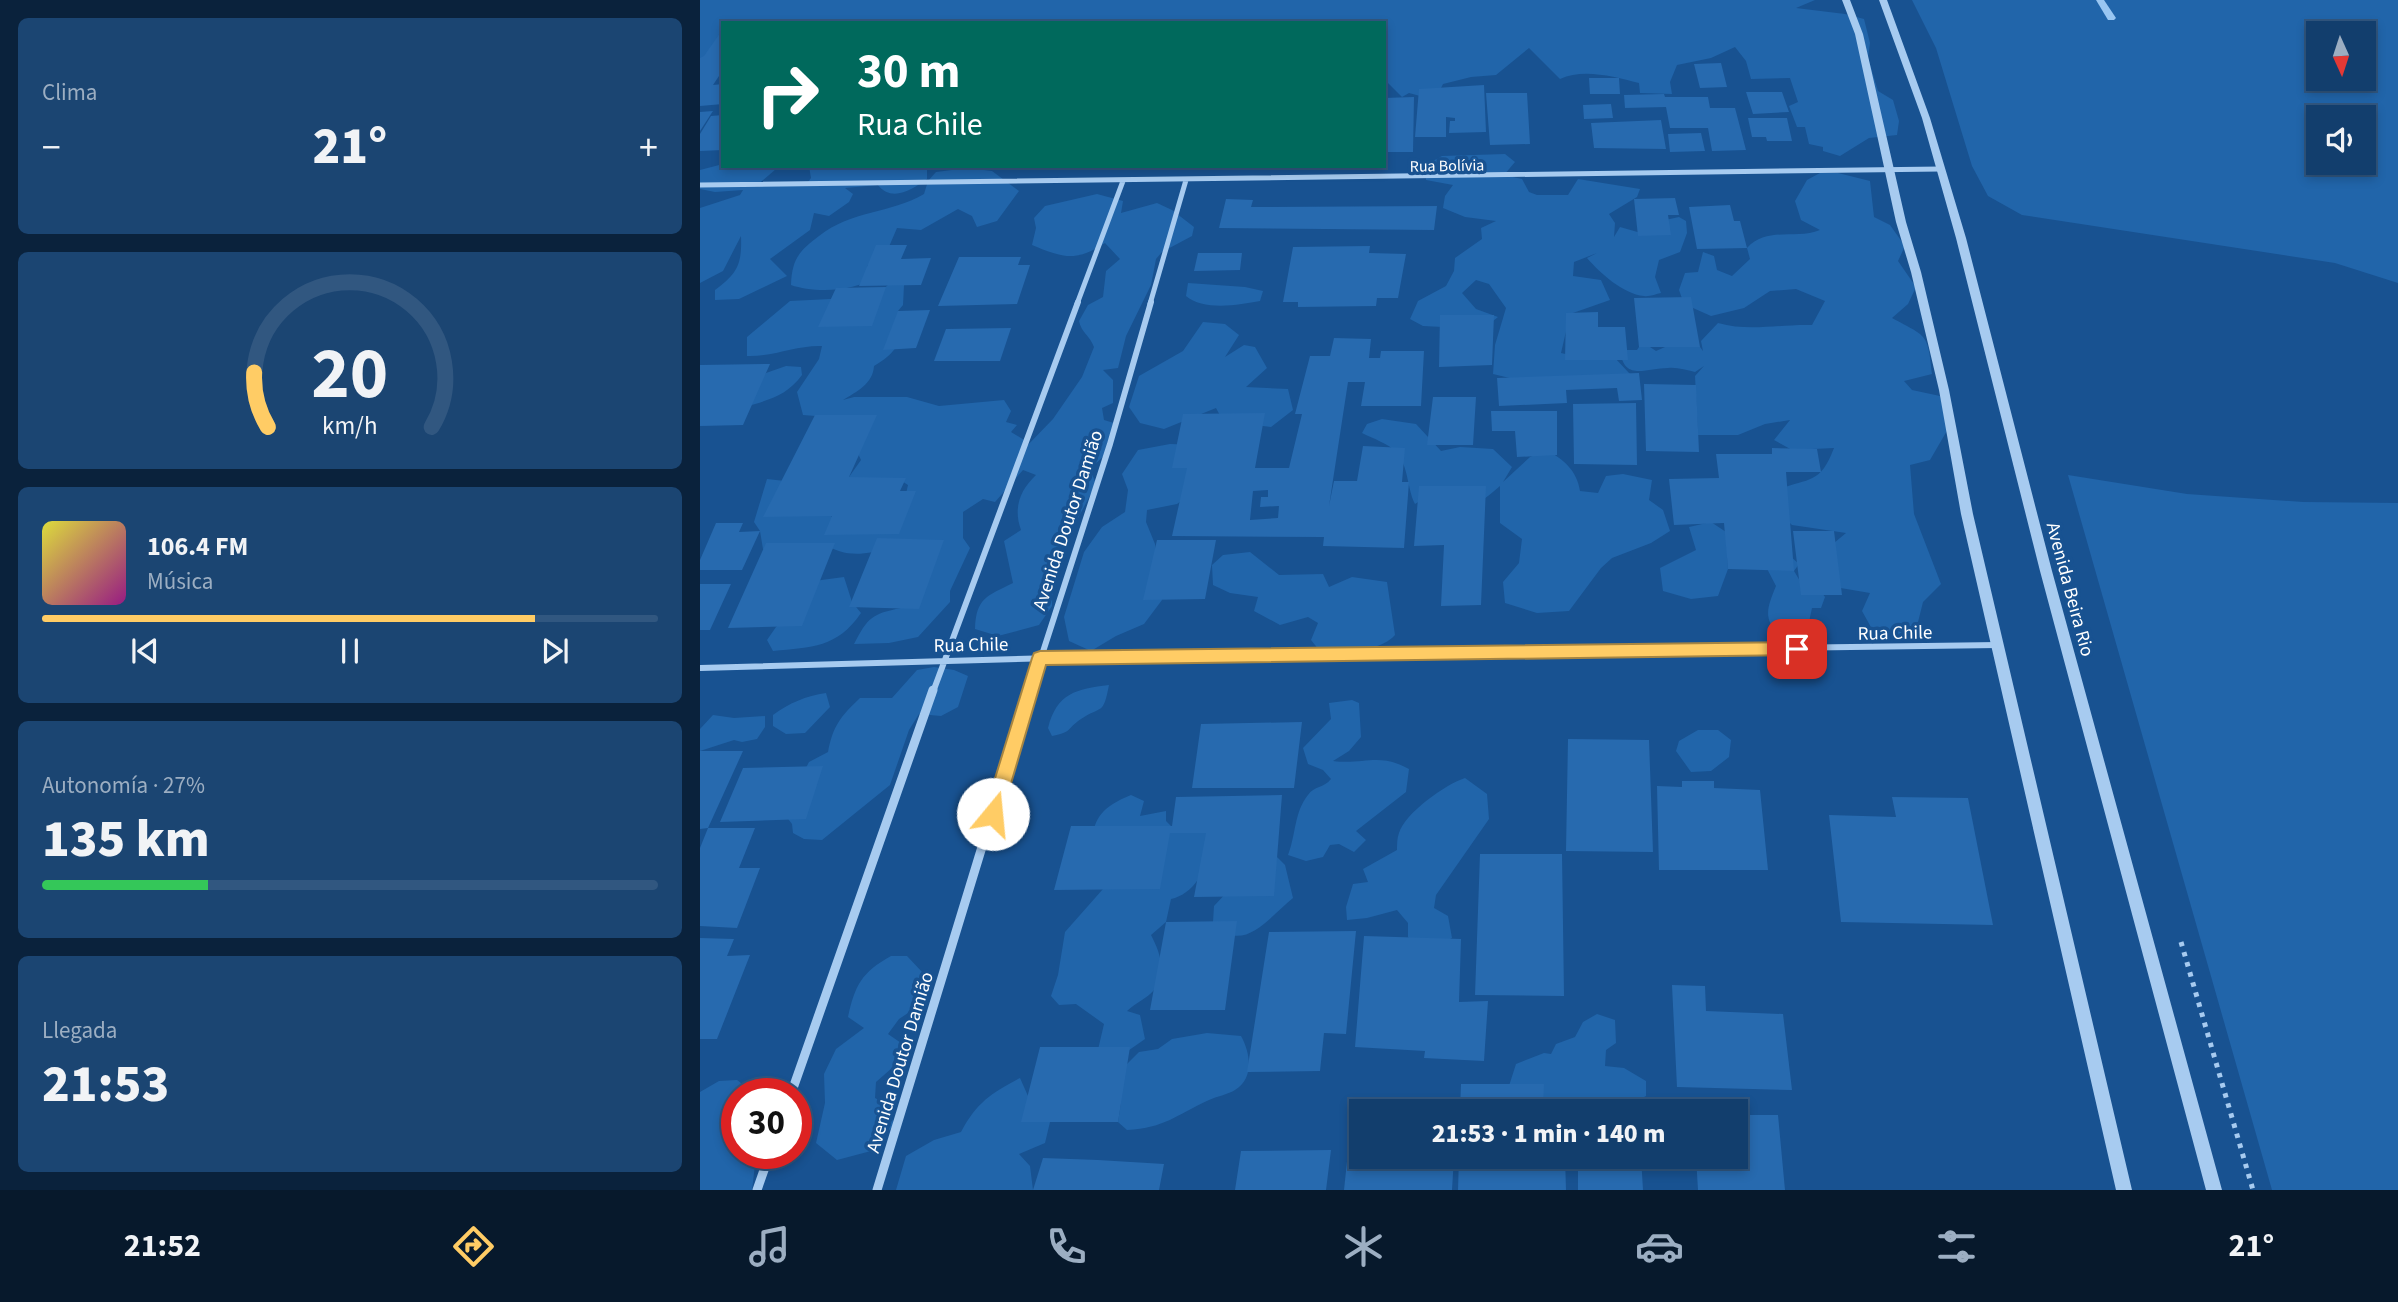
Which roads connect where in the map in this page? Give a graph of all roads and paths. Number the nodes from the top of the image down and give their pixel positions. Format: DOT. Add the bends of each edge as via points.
graph roads {
  1 [pos="1846,0"];
  2 [pos="1883,0"];
  3 [pos="1941,169"];
  4 [pos="1891,171"];
  5 [pos="1186,180"];
  6 [pos="1123,181"];
  7 [pos="700,185"];
  8 [pos="1999,645"];
  9 [pos="1040,658"];
  10 [pos="944,660"];
  11 [pos="700,668"];
  12 [pos="796,1078"];
  13 [pos="764,1169"];
  14 [pos="757,1190"];
  15 [pos="877,1190"];
  16 [pos="2124,1190"];
  17 [pos="2214,1190"];
  1 -- 4 [label="street" via="1859,34"];
  2 -- 3 [label="street, Avenida Beira Rio" via="1904,50"];
  3 -- 4 [label="street, Rua Bolívia"];
  3 -- 17 [label="street, Avenida Beira Rio"];
  4 -- 5 [label="street, Rua Bolívia"];
  4 -- 8 [label="street"];
  5 -- 6 [label="street, Rua Bolívia"];
  5 -- 9 [label="street, Avenida Doutor Damião" via="1110,444"];
  6 -- 7 [label="street, Rua Bolívia"];
  6 -- 10 [label="street"];
  8 -- 9 [label="street, Rua Chile"];
  8 -- 16 [label="street"];
  9 -- 10 [label="street, Rua Chile"];
  9 -- 15 [label="street, Avenida Doutor Damião"];
  10 -- 11 [label="street, Rua Chile"];
  10 -- 12 [label="street"];
  13 -- 14 [label="street"];
}
